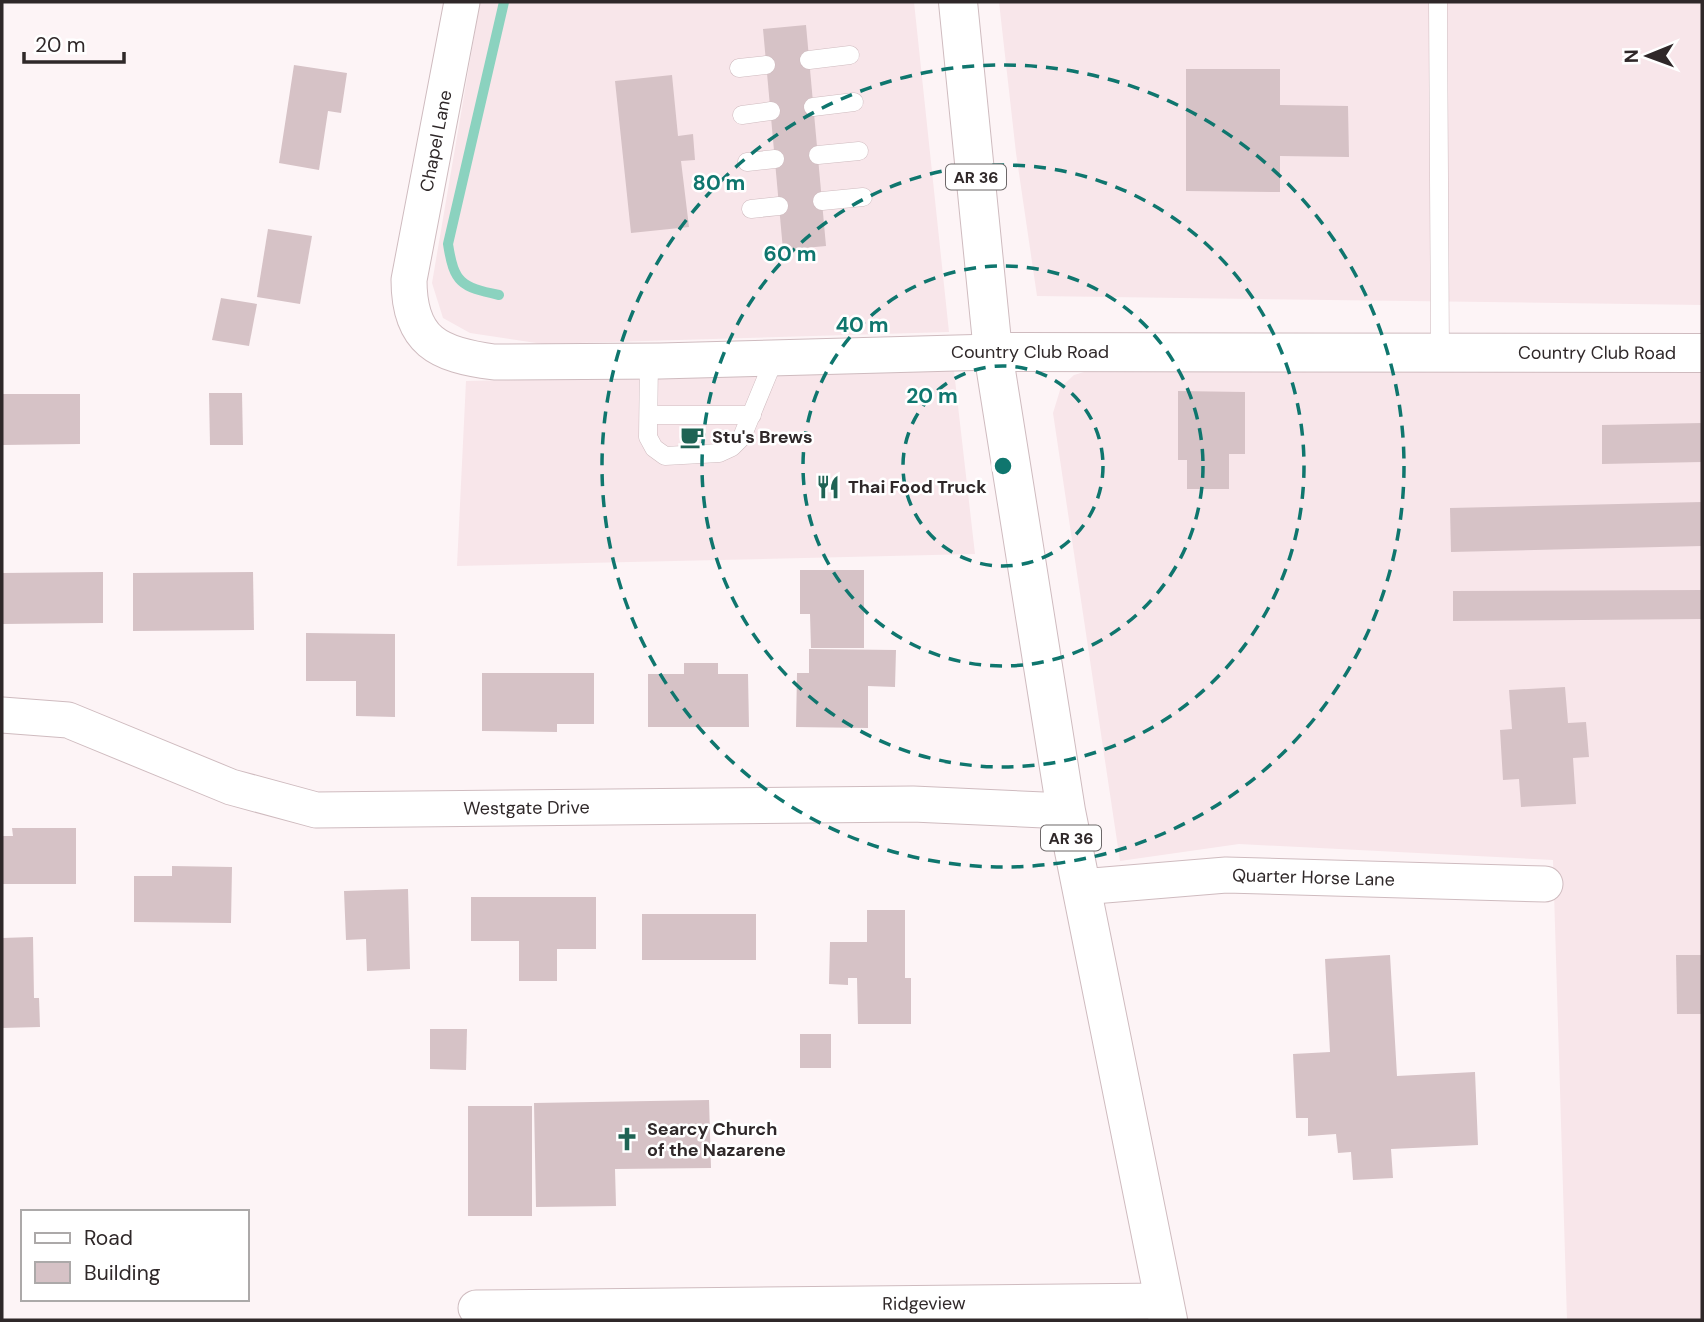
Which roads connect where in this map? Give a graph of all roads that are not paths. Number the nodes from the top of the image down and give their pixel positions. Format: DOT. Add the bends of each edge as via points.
graph roads {
  1 [pos="462,2"];
  2 [pos="958,2"];
  3 [pos="1437,2"];
  4 [pos="850,55"];
  5 [pos="809,60"];
  6 [pos="766,65"];
  7 [pos="739,68"];
  8 [pos="854,102"];
  9 [pos="813,107"];
  10 [pos="771,111"];
  11 [pos="742,115"];
  12 [pos="859,151"];
  13 [pos="818,155"];
  14 [pos="775,159"];
  15 [pos="747,162"];
  16 [pos="863,197"];
  17 [pos="822,201"];
  18 [pos="779,206"];
  19 [pos="751,209"];
  20 [pos="409,280"];
  21 [pos="993,352"];
  22 [pos="1440,352"];
  23 [pos="1702,353"];
  24 [pos="775,357"];
  25 [pos="649,361"];
  26 [pos="649,415"];
  27 [pos="752,415"];
  28 [pos="2,715"];
  29 [pos="1066,811"];
  30 [pos="1545,884"];
  31 [pos="1081,887"];
  32 [pos="476,1308"];
  33 [pos="1166,1310"];
  1 -- 20 [label="street, Chapel Lane"];
  2 -- 21 [label="main road, AR 36"];
  3 -- 22 [label="lane"];
  4 -- 5 [label="lane"];
  6 -- 7 [label="lane"];
  8 -- 9 [label="lane"];
  10 -- 11 [label="lane"];
  12 -- 13 [label="lane"];
  14 -- 15 [label="lane"];
  16 -- 17 [label="lane"];
  18 -- 19 [label="lane"];
  20 -- 25 [label="street, Country Club Road" via="409,305 424,335 435,345 473,359"];
  21 -- 22 [label="main road, Country Club Road"];
  21 -- 24 [label="street, Country Club Road"];
  21 -- 29 [label="main road, AR 36"];
  22 -- 23 [label="main road, Country Club Road"];
  24 -- 25 [label="street, Country Club Road"];
  24 -- 27 [label="lane"];
  25 -- 26 [label="lane"];
  26 -- 27 [label="lane"];
  26 -- 27 [label="lane" via="648,437 665,456 719,453 732,447"];
  28 -- 29 [label="street, Westgate Drive" via="68,720 231,787 316,810 913,804"];
  29 -- 31 [label="main road, AR 36"];
  30 -- 31 [label="street, Quarter Horse Lane" via="1226,875"];
  31 -- 33 [label="main road, AR 36"];
  32 -- 33 [label="street, Ridgeview"];
}
